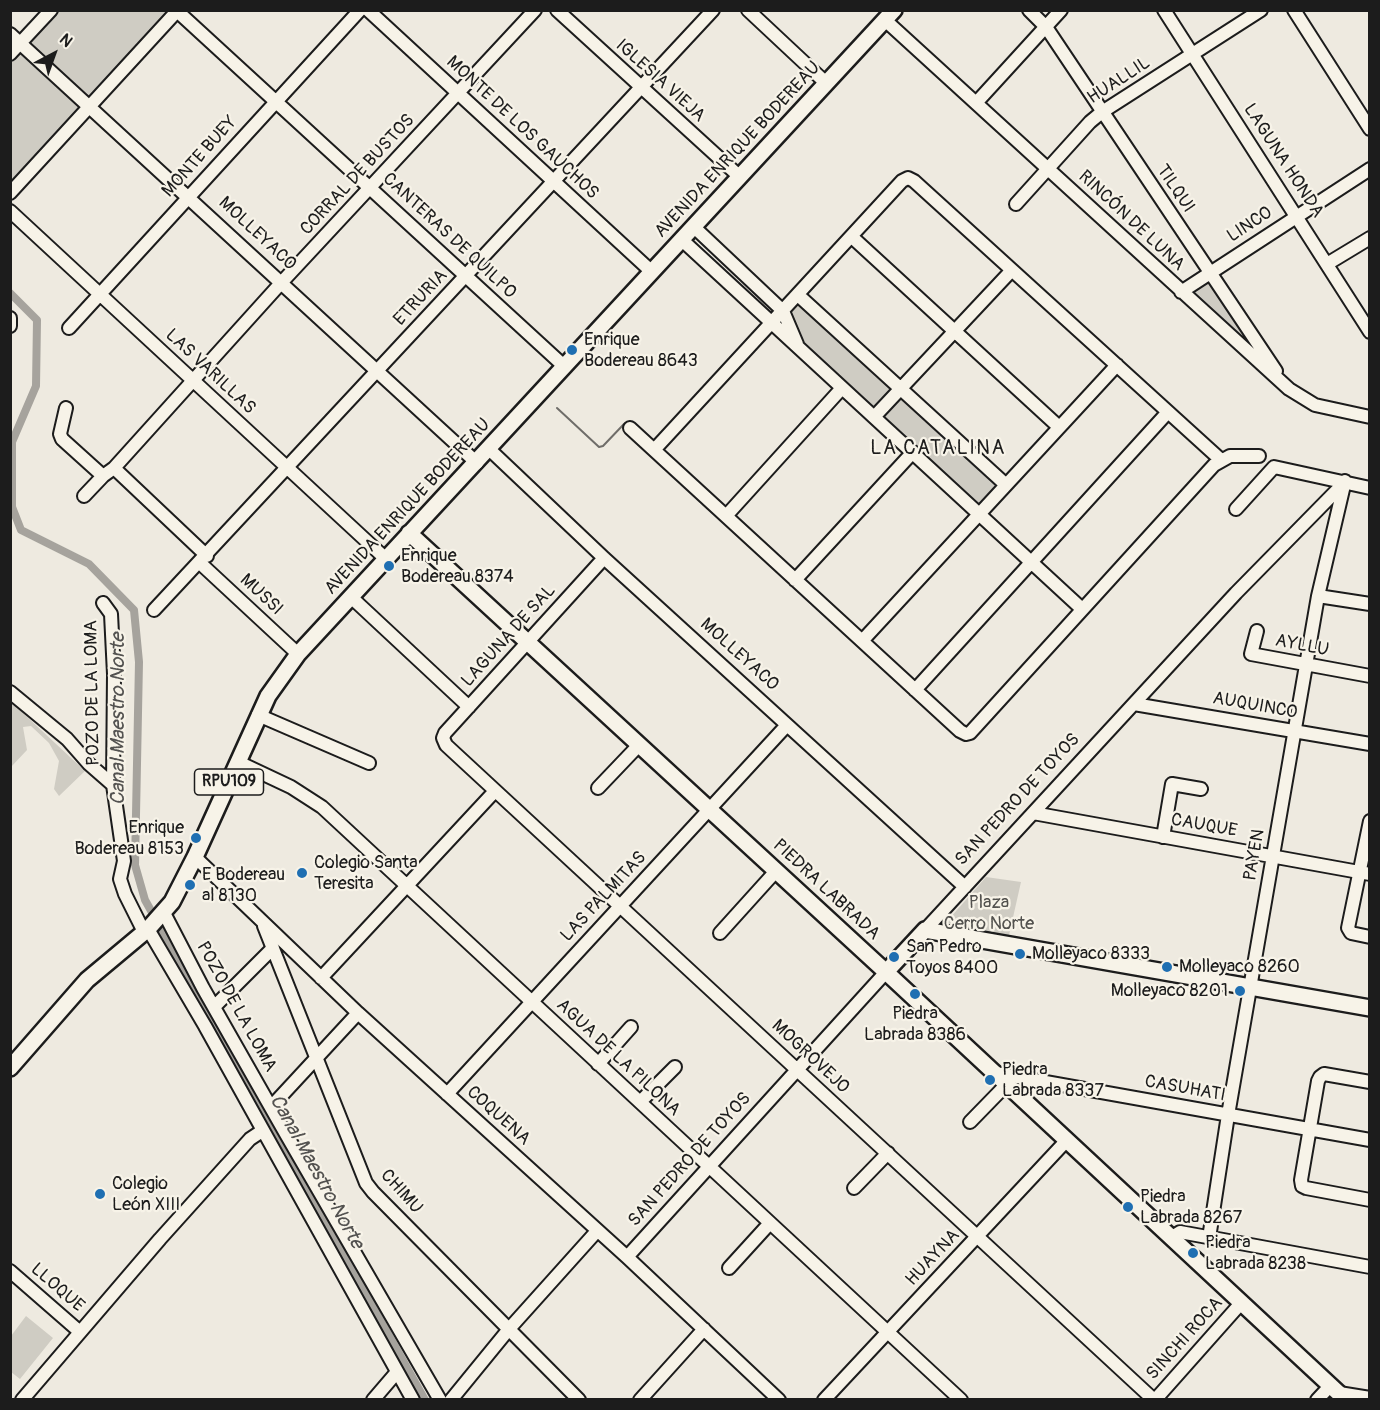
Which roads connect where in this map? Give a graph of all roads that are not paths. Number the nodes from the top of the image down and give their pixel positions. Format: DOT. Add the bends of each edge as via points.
graph roads {
  1 [pos="51,10"];
  2 [pos="360,10"];
  3 [pos="368,10"];
  4 [pos="535,10"];
  5 [pos="557,10"];
  6 [pos="713,10"];
  7 [pos="748,10"];
  8 [pos="1029,10"];
  9 [pos="1061,10"];
  10 [pos="1164,10"];
  11 [pos="1261,10"];
  12 [pos="1294,10"];
  13 [pos="177,11"];
  14 [pos="889,15"];
  15 [pos="1046,27"];
  16 [pos="10,34"];
  17 [pos="21,43"];
  18 [pos="10,54"];
  19 [pos="1193,55"];
  20 [pos="826,83"];
  21 [pos="640,88"];
  22 [pos="459,93"];
  23 [pos="275,101"];
  24 [pos="976,103"];
  25 [pos="90,106"];
  26 [pos="1102,112"];
  27 [pos="1370,129"];
  28 [pos="1048,168"];
  29 [pos="1370,169"];
  30 [pos="740,177"];
  31 [pos="553,181"];
  32 [pos="370,188"];
  33 [pos="10,193"];
  34 [pos="188,197"];
  35 [pos="1016,204"];
  36 [pos="10,211"];
  37 [pos="1297,216"];
  38 [pos="694,227"];
  39 [pos="852,237"];
  40 [pos="1370,238"];
  41 [pos="682,240"];
  42 [pos="1327,264"];
  43 [pos="1012,270"];
  44 [pos="652,272"];
  45 [pos="1209,273"];
  46 [pos="465,276"];
  47 [pos="281,283"];
  48 [pos="1181,292"];
  49 [pos="100,294"];
  50 [pos="798,295"];
  51 [pos="783,311"];
  52 [pos="10,318"];
  53 [pos="772,323"];
  54 [pos="10,326"];
  55 [pos="69,328"];
  56 [pos="955,332"];
  57 [pos="1370,332"];
  58 [pos="799,348"];
  59 [pos="1116,365"];
  60 [pos="565,367"];
  61 [pos="377,372"];
  62 [pos="193,380"];
  63 [pos="842,388"];
  64 [pos="1289,389"];
  65 [pos="900,390"];
  66 [pos="66,408"];
  67 [pos="1168,412"];
  68 [pos="874,417"];
  69 [pos="1370,417"];
  70 [pos="1059,427"];
  71 [pos="630,428"];
  72 [pos="489,449"];
  73 [pos="654,450"];
  74 [pos="913,452"];
  75 [pos="1259,456"];
  76 [pos="1221,460"];
  77 [pos="477,463"];
  78 [pos="114,468"];
  79 [pos="287,468"];
  80 [pos="103,476"];
  81 [pos="1346,481"];
  82 [pos="1005,484"];
  83 [pos="1370,488"];
  84 [pos="84,496"];
  85 [pos="1236,509"];
  86 [pos="979,513"];
  87 [pos="726,516"];
  88 [pos="410,534"];
  89 [pos="604,558"];
  90 [pos="386,559"];
  91 [pos="203,560"];
  92 [pos="1031,562"];
  93 [pos="795,580"];
  94 [pos="1318,596"];
  95 [pos="351,597"];
  96 [pos="103,603"];
  97 [pos="1370,604"];
  98 [pos="1082,609"];
  99 [pos="154,610"];
  100 [pos="1257,631"];
  101 [pos="862,641"];
  102 [pos="528,642"];
  103 [pos="298,654"];
  104 [pos="1306,666"];
  105 [pos="1370,676"];
  106 [pos="915,690"];
  107 [pos="10,692"];
  108 [pos="1134,704"];
  109 [pos="469,707"];
  110 [pos="258,715"];
  111 [pos="787,725"];
  112 [pos="1295,731"];
  113 [pos="443,738"];
  114 [pos="1370,744"];
  115 [pos="639,745"];
  116 [pos="238,762"];
  117 [pos="369,763"];
  118 [pos="113,785"];
  119 [pos="598,788"];
  120 [pos="1200,789"];
  121 [pos="495,791"];
  122 [pos="710,809"];
  123 [pos="1033,813"];
  124 [pos="1370,822"];
  125 [pos="1163,837"];
  126 [pos="1273,856"];
  127 [pos="195,857"];
  128 [pos="776,871"];
  129 [pos="1364,873"];
  130 [pos="407,886"];
  131 [pos="965,887"];
  132 [pos="620,906"];
  133 [pos="164,913"];
  134 [pos="263,922"];
  135 [pos="146,930"];
  136 [pos="925,930"];
  137 [pos="720,933"];
  138 [pos="1370,937"];
  139 [pos="273,948"];
  140 [pos="886,972"];
  141 [pos="321,978"];
  142 [pos="1250,987"];
  143 [pos="532,1002"];
  144 [pos="214,1007"];
  145 [pos="1370,1008"];
  146 [pos="358,1013"];
  147 [pos="631,1027"];
  148 [pos="317,1058"];
  149 [pos="598,1064"];
  150 [pos="675,1067"];
  151 [pos="10,1068"];
  152 [pos="798,1071"];
  153 [pos="995,1073"];
  154 [pos="1370,1082"];
  155 [pos="1007,1084"];
  156 [pos="447,1094"];
  157 [pos="640,1102"];
  158 [pos="271,1107"];
  159 [pos="1228,1115"];
  160 [pos="970,1122"];
  161 [pos="1310,1129"];
  162 [pos="262,1131"];
  163 [pos="1067,1140"];
  164 [pos="1370,1140"];
  165 [pos="888,1153"];
  166 [pos="710,1167"];
  167 [pos="854,1188"];
  168 [pos="1370,1200"];
  169 [pos="770,1223"];
  170 [pos="597,1231"];
  171 [pos="978,1236"];
  172 [pos="1172,1238"];
  173 [pos="1209,1238"];
  174 [pos="627,1257"];
  175 [pos="1370,1267"];
  176 [pos="729,1268"];
  177 [pos="10,1271"];
  178 [pos="1242,1302"];
  179 [pos="509,1329"];
  180 [pos="704,1329"];
  181 [pos="80,1332"];
  182 [pos="887,1332"];
  183 [pos="397,1372"];
  184 [pos="1339,1392"];
  185 [pos="1370,1398"];
  186 [pos="22,1400"];
  187 [pos="373,1400"];
  188 [pos="413,1400"];
  189 [pos="440,1400"];
  190 [pos="452,1400"];
  191 [pos="579,1400"];
  192 [pos="640,1400"];
  193 [pos="779,1400"];
  194 [pos="824,1400"];
  195 [pos="961,1400"];
  196 [pos="1154,1400"];
  197 [pos="1317,1400"];
  1 -- 17 [label="street"];
  2 -- 23 [label="street, MONTE BUEY"];
  3 -- 22 [label="street, MONTE DE LOS GAUCHOS"];
  4 -- 22 [label="street, CORRAL DE BUSTOS"];
  5 -- 21 [label="street, IGLESIA VIEJA"];
  6 -- 21 [label="street, ETRURIA"];
  7 -- 20 [label="street"];
  8 -- 15 [label="street, TILQUI"];
  9 -- 15 [label="street"];
  10 -- 19 [label="street, LAGUNA HONDA"];
  11 -- 19 [label="street, HUALLIL"];
  12 -- 27 [label="street"];
  13 -- 23 [label="street, CANTERAS DE QUILPO"];
  13 -- 25 [label="street"];
  14 -- 20 [label="main road, AVENIDA ENRIQUE BODEREAU / RPU109"];
  14 -- 24 [label="street, RINCÓN DE LUNA"];
  15 -- 24 [label="street"];
  15 -- 26 [label="street, TILQUI"];
  16 -- 17 [label="street, MOLLEYACO"];
  17 -- 18 [label="street"];
  17 -- 25 [label="street, MOLLEYACO"];
  19 -- 26 [label="street, HUALLIL"];
  19 -- 37 [label="street, LAGUNA HONDA"];
  20 -- 30 [label="main road, AVENIDA ENRIQUE BODEREAU / RPU109"];
  21 -- 30 [label="street, IGLESIA VIEJA"];
  21 -- 31 [label="street, ETRURIA"];
  22 -- 31 [label="street, MONTE DE LOS GAUCHOS"];
  22 -- 32 [label="street, CORRAL DE BUSTOS"];
  23 -- 32 [label="street, CANTERAS DE QUILPO"];
  23 -- 34 [label="street, MONTE BUEY"];
  24 -- 28 [label="street, RINCÓN DE LUNA"];
  25 -- 33 [label="street"];
  25 -- 34 [label="street, MOLLEYACO"];
  26 -- 28 [label="street, HUALLIL"];
  26 -- 45 [label="street, TILQUI"];
  28 -- 35 [label="street, HUALLIL"];
  28 -- 48 [label="street, RINCÓN DE LUNA"];
  29 -- 37 [label="street, LINCO"];
  30 -- 38 [label="main road, AVENIDA ENRIQUE BODEREAU / RPU109"];
  31 -- 44 [label="street, MONTE DE LOS GAUCHOS"];
  31 -- 46 [label="street, ETRURIA"];
  32 -- 46 [label="street, CANTERAS DE QUILPO"];
  32 -- 47 [label="street, CORRAL DE BUSTOS"];
  34 -- 47 [label="street, MOLLEYACO"];
  34 -- 49 [label="street, MONTE BUEY"];
  36 -- 49 [label="street, LAS VARILLAS"];
  37 -- 42 [label="street, LAGUNA HONDA"];
  37 -- 45 [label="street, LINCO"];
  38 -- 41 [label="main road, AVENIDA ENRIQUE BODEREAU / RPU109"];
  38 -- 51 [label="street"];
  39 -- 43 [label="street" via="908,178"];
  39 -- 50 [label="street"];
  39 -- 56 [label="street"];
  40 -- 42 [label="street"];
  41 -- 44 [label="main road, AVENIDA ENRIQUE BODEREAU / RPU109"];
  41 -- 53 [label="street"];
  42 -- 57 [label="street, LAGUNA HONDA"];
  43 -- 56 [label="street"];
  43 -- 59 [label="street"];
  44 -- 60 [label="main road, AVENIDA ENRIQUE BODEREAU / RPU109"];
  45 -- 48 [label="street, LINCO"];
  45 -- 64 [label="street, TILQUI"];
  46 -- 60 [label="street, CANTERAS DE QUILPO"];
  46 -- 61 [label="street, ETRURIA"];
  47 -- 61 [label="street, MOLLEYACO"];
  47 -- 62 [label="street, CORRAL DE BUSTOS"];
  48 -- 64 [label="street, RINCÓN DE LUNA"];
  49 -- 55 [label="street, MONTE BUEY"];
  49 -- 62 [label="street, LAS VARILLAS"];
  50 -- 51 [label="street"];
  50 -- 65 [label="street"];
  51 -- 53 [label="street"];
  51 -- 58 [label="street"];
  52 -- 54 [label="street"];
  53 -- 58 [label="street"];
  53 -- 73 [label="street"];
  56 -- 65 [label="street"];
  56 -- 70 [label="street"];
  58 -- 63 [label="street"];
  59 -- 67 [label="street"];
  59 -- 70 [label="street"];
  60 -- 72 [label="main road, AVENIDA ENRIQUE BODEREAU / RPU109"];
  61 -- 77 [label="street, MOLLEYACO"];
  61 -- 79 [label="street, ETRURIA"];
  62 -- 78 [label="street, CORRAL DE BUSTOS"];
  62 -- 79 [label="street, LAS VARILLAS"];
  63 -- 68 [label="street"];
  63 -- 87 [label="street"];
  64 -- 69 [label="street, RINCÓN DE LUNA" via="1315,405"];
  65 -- 68 [label="street"];
  65 -- 82 [label="street"];
  66 -- 80 [label="street" via="62,439"];
  67 -- 76 [label="street"];
  67 -- 92 [label="street"];
  68 -- 74 [label="street"];
  70 -- 82 [label="street"];
  71 -- 73 [label="street"];
  72 -- 77 [label="main road, AVENIDA ENRIQUE BODEREAU / RPU109"];
  72 -- 89 [label="street, MOLLEYACO"];
  73 -- 87 [label="street"];
  74 -- 86 [label="street"];
  74 -- 93 [label="street"];
  75 -- 76 [label="street" via="1230,456"];
  76 -- 98 [label="street"];
  77 -- 88 [label="main road, AVENIDA ENRIQUE BODEREAU / RPU109"];
  78 -- 80 [label="street, CORRAL DE BUSTOS"];
  78 -- 91 [label="street, MUSSI"];
  79 -- 90 [label="street, LAS VARILLAS"];
  79 -- 91 [label="street, ETRURIA"];
  80 -- 84 [label="street, CORRAL DE BUSTOS"];
  81 -- 83 [label="street"];
  81 -- 85 [label="street" via="1274,467"];
  81 -- 94 [label="street, PAYEN"];
  81 -- 108 [label="street, SAN PEDRO DE TOYOS"];
  82 -- 86 [label="street"];
  86 -- 92 [label="street"];
  86 -- 101 [label="street"];
  87 -- 93 [label="street"];
  88 -- 90 [label="main road, AVENIDA ENRIQUE BODEREAU / RPU109"];
  88 -- 102 [label="main road, PIEDRA LABRADA"];
  89 -- 102 [label="street, LAGUNA DE SAL"];
  89 -- 111 [label="street, MOLLEYACO"];
  90 -- 95 [label="main road, AVENIDA ENRIQUE BODEREAU / RPU109"];
  91 -- 99 [label="street, ETRURIA"];
  91 -- 103 [label="street, MUSSI"];
  92 -- 98 [label="street"];
  92 -- 106 [label="street"];
  93 -- 101 [label="street"];
  94 -- 97 [label="street"];
  94 -- 104 [label="street, PAYEN"];
  95 -- 103 [label="main road, AVENIDA ENRIQUE BODEREAU / RPU109"];
  95 -- 109 [label="street"];
  96 -- 118 [label="street, POZO DE LA LOMA" via="111,614"];
  98 -- 106 [label="street" via="966,736"];
  100 -- 104 [label="street, AYLLU" via="1251,654"];
  101 -- 106 [label="street"];
  102 -- 109 [label="street, LAGUNA DE SAL"];
  102 -- 115 [label="main road, PIEDRA LABRADA"];
  103 -- 110 [label="main road, AVENIDA ENRIQUE BODEREAU / RPU109"];
  104 -- 105 [label="street, AYLLU"];
  104 -- 112 [label="street, PAYEN"];
  107 -- 118 [label="street" via="67,739"];
  108 -- 112 [label="street, AUQUINCO"];
  108 -- 123 [label="street, SAN PEDRO DE TOYOS"];
  109 -- 113 [label="street, LAGUNA DE SAL"];
  110 -- 116 [label="main road, AVENIDA ENRIQUE BODEREAU / RPU109"];
  110 -- 117 [label="street"];
  111 -- 122 [label="street, LAS PALMITAS"];
  111 -- 131 [label="street, MOLLEYACO"];
  112 -- 114 [label="street, AUQUINCO"];
  112 -- 126 [label="street, PAYEN"];
  113 -- 121 [label="street, MOGROVEJO"];
  115 -- 119 [label="street"];
  115 -- 122 [label="main road, PIEDRA LABRADA"];
  116 -- 127 [label="main road, AVENIDA ENRIQUE BODEREAU / RPU109"];
  116 -- 130 [label="street, AGUA DE LA PILONA" via="310,798"];
  118 -- 135 [label="street, POZO DE LA LOMA" via="124,861 120,879"];
  120 -- 125 [label="street" via="1172,783"];
  121 -- 130 [label="street"];
  121 -- 132 [label="street, MOGROVEJO"];
  122 -- 128 [label="main road, PIEDRA LABRADA"];
  122 -- 132 [label="street, LAS PALMITAS"];
  123 -- 125 [label="street, CAUQUE"];
  123 -- 131 [label="street, SAN PEDRO DE TOYOS"];
  124 -- 129 [label="street"];
  125 -- 126 [label="street, CAUQUE"];
  126 -- 129 [label="street, CAUQUE"];
  126 -- 142 [label="street, PAYEN"];
  127 -- 133 [label="main road, AVENIDA ENRIQUE BODEREAU / RPU109"];
  127 -- 134 [label="street, COQUENA"];
  128 -- 137 [label="street"];
  128 -- 140 [label="main road, PIEDRA LABRADA"];
  129 -- 138 [label="street" via="1348,928 1351,933"];
  130 -- 141 [label="street"];
  130 -- 143 [label="street, AGUA DE LA PILONA"];
  131 -- 136 [label="street, SAN PEDRO DE TOYOS"];
  132 -- 143 [label="street, LAS PALMITAS"];
  132 -- 152 [label="street, MOGROVEJO"];
  133 -- 135 [label="main road, AVENIDA ENRIQUE BODEREAU / RPU109"];
  133 -- 144 [label="street, POZO DE LA LOMA"];
  134 -- 139 [label="street, CHIMU"];
  134 -- 141 [label="street, COQUENA"];
  135 -- 151 [label="main road, AVENIDA ENRIQUE BODEREAU / RPU109" via="87,981"];
  135 -- 162 [label="street, POZO DE LA LOMA" via="205,1026"];
  136 -- 140 [label="main road, SAN PEDRO DE TOYOS"];
  136 -- 142 [label="main road"];
  139 -- 144 [label="street"];
  139 -- 148 [label="street, CHIMU"];
  140 -- 152 [label="street, SAN PEDRO DE TOYOS"];
  140 -- 153 [label="main road, PIEDRA LABRADA"];
  141 -- 146 [label="street, COQUENA"];
  142 -- 145 [label="main road"];
  142 -- 159 [label="street, PAYEN"];
  143 -- 149 [label="street, AGUA DE LA PILONA"];
  143 -- 156 [label="street, LAS PALMITAS"];
  144 -- 158 [label="street, POZO DE LA LOMA"];
  146 -- 148 [label="street"];
  146 -- 156 [label="street, COQUENA"];
  147 -- 149 [label="street"];
  148 -- 158 [label="street"];
  148 -- 179 [label="street, CHIMU" via="366,1183"];
  149 -- 157 [label="street, AGUA DE LA PILONA"];
  150 -- 157 [label="street"];
  152 -- 165 [label="street, MOGROVEJO"];
  152 -- 166 [label="street, SAN PEDRO DE TOYOS"];
  153 -- 155 [label="main road, PIEDRA LABRADA"];
  153 -- 159 [label="street, CASUHATI"];
  154 -- 161 [label="street" via="1324,1074 1320,1077"];
  155 -- 160 [label="street"];
  155 -- 163 [label="main road, PIEDRA LABRADA"];
  156 -- 170 [label="street, COQUENA"];
  157 -- 166 [label="street, AGUA DE LA PILONA"];
  158 -- 189 [label="street, POZO DE LA LOMA"];
  159 -- 161 [label="street, CASUHATI"];
  159 -- 173 [label="street, PAYEN"];
  161 -- 164 [label="street, CASUHATI"];
  161 -- 168 [label="street" via="1302,1186"];
  162 -- 181 [label="street" via="250,1139"];
  162 -- 183 [label="street, POZO DE LA LOMA"];
  163 -- 171 [label="street, HUAYNA"];
  163 -- 172 [label="main road, PIEDRA LABRADA"];
  165 -- 167 [label="street"];
  165 -- 171 [label="street, MOGROVEJO"];
  166 -- 169 [label="street, AGUA DE LA PILONA"];
  166 -- 174 [label="street, SAN PEDRO DE TOYOS"];
  169 -- 176 [label="street"];
  169 -- 182 [label="street, AGUA DE LA PILONA"];
  170 -- 174 [label="street, COQUENA"];
  170 -- 179 [label="street"];
  171 -- 182 [label="street, HUAYNA"];
  171 -- 196 [label="street, MOGROVEJO"];
  172 -- 173 [label="street" via="1180,1233"];
  172 -- 178 [label="main road, PIEDRA LABRADA"];
  173 -- 175 [label="street"];
  174 -- 180 [label="street, COQUENA"];
  177 -- 181 [label="street, LLOQUE"];
  178 -- 184 [label="main road, PIEDRA LABRADA"];
  178 -- 196 [label="street, SINCHI ROCA"];
  179 -- 190 [label="street"];
  179 -- 191 [label="street, CHIMU"];
  180 -- 192 [label="street"];
  180 -- 193 [label="street, COQUENA"];
  181 -- 186 [label="street"];
  182 -- 194 [label="street, HUAYNA"];
  182 -- 195 [label="street, AGUA DE LA PILONA"];
  183 -- 187 [label="street"];
  183 -- 188 [label="street, POZO DE LA LOMA"];
  184 -- 185 [label="street"];
  184 -- 197 [label="street"];
}
